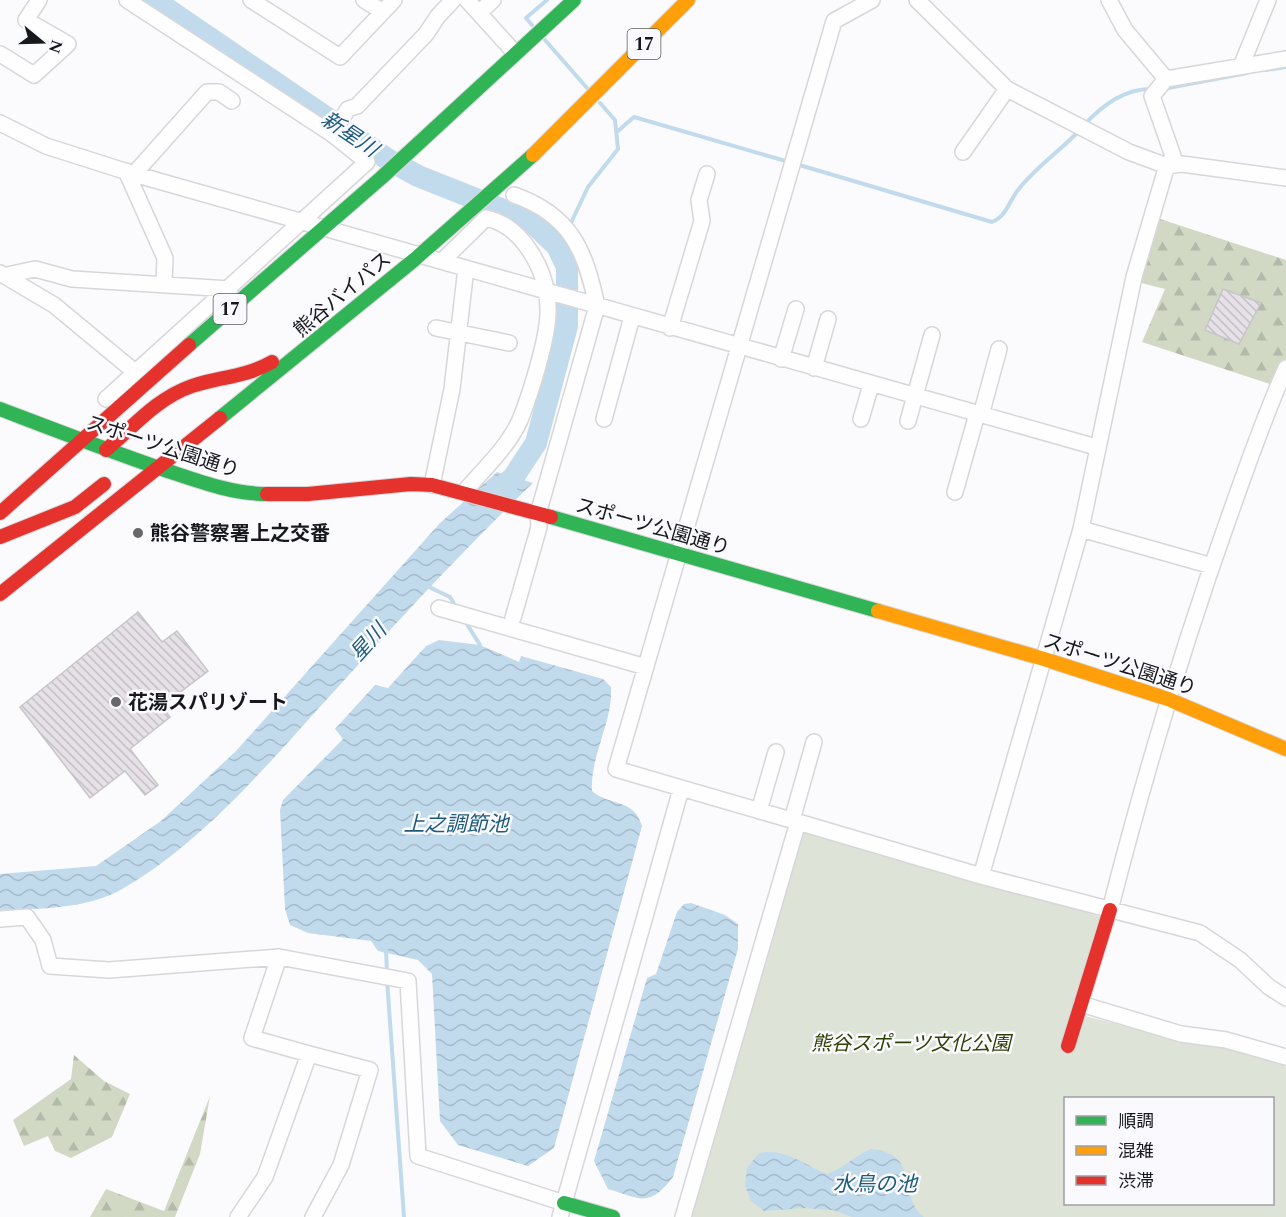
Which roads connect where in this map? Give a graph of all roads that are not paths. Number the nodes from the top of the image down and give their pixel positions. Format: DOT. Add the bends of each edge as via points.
graph roads {
  1 [pos="39,0"];
  2 [pos="126,0"];
  3 [pos="251,0"];
  4 [pos="364,0"];
  5 [pos="394,0"];
  6 [pos="453,0"];
  7 [pos="467,0"];
  8 [pos="493,0"];
  9 [pos="574,0"];
  10 [pos="688,0"];
  11 [pos="872,0"];
  12 [pos="917,0"];
  13 [pos="1109,0"];
  14 [pos="1268,0"];
  15 [pos="383,12"];
  16 [pos="479,13"];
  17 [pos="515,53"];
  18 [pos="0,54"];
  19 [pos="1286,59"];
  20 [pos="1242,64"];
  21 [pos="1164,80"];
  22 [pos="1007,89"];
  23 [pos="232,101"];
  24 [pos="0,123"];
  25 [pos="333,134"];
  26 [pos="963,153"];
  27 [pos="1167,166"];
  28 [pos="130,172"];
  29 [pos="707,174"];
  30 [pos="1286,178"];
  31 [pos="514,195"];
  32 [pos="303,220"];
  33 [pos="325,227"];
  34 [pos="418,255"];
  35 [pos="442,261"];
  36 [pos="466,268"];
  37 [pos="4,274"];
  38 [pos="164,284"];
  39 [pos="230,289"];
  40 [pos="545,290"];
  41 [pos="597,306"];
  42 [pos="796,309"];
  43 [pos="632,317"];
  44 [pos="828,319"];
  45 [pos="337,325"];
  46 [pos="670,327"];
  47 [pos="436,328"];
  48 [pos="458,333"];
  49 [pos="932,335"];
  50 [pos="509,344"];
  51 [pos="740,347"];
  52 [pos="999,350"];
  53 [pos="781,359"];
  54 [pos="814,368"];
  55 [pos="1286,368"];
  56 [pos="135,372"];
  57 [pos="871,385"];
  58 [pos="915,397"];
  59 [pos="0,409"];
  60 [pos="979,414"];
  61 [pos="604,419"];
  62 [pos="861,419"];
  63 [pos="908,421"];
  64 [pos="74,438"];
  65 [pos="1096,447"];
  66 [pos="106,450"];
  67 [pos="134,460"];
  68 [pos="156,467"];
  69 [pos="432,484"];
  70 [pos="464,492"];
  71 [pos="955,492"];
  72 [pos="0,494"];
  73 [pos="534,512"];
  74 [pos="0,513"];
  75 [pos="1080,528"];
  76 [pos="0,537"];
  77 [pos="678,553"];
  78 [pos="1212,566"];
  79 [pos="0,594"];
  80 [pos="439,608"];
  81 [pos="513,618"];
  82 [pos="1044,659"];
  83 [pos="646,667"];
  84 [pos="1168,699"];
  85 [pos="814,742"];
  86 [pos="1286,749"];
  87 [pos="776,752"];
  88 [pos="681,789"];
  89 [pos="759,811"];
  90 [pos="795,821"];
  91 [pos="981,876"];
  92 [pos="1110,910"];
  93 [pos="0,920"];
  94 [pos="279,957"];
  95 [pos="1286,998"];
  96 [pos="1081,1004"];
  97 [pos="1068,1046"];
  98 [pos="309,1054"];
  99 [pos="1286,1057"];
  100 [pos="562,1210"];
  101 [pos="238,1217"];
  102 [pos="313,1217"];
  103 [pos="613,1217"];
  104 [pos="683,1217"];
  1 -- 18 [label="street" via="26,20 68,44 34,75"];
  2 -- 25 [label="street"];
  3 -- 15 [label="street" via="340,57"];
  4 -- 15 [label="street"];
  5 -- 15 [label="street"];
  6 -- 25 [label="street" via="357,106 348,109"];
  7 -- 16 [label="street"];
  8 -- 16 [label="street"];
  9 -- 17 [label="main road, 17"];
  10 -- 34 [label="main road, 熊谷バイパス / 17" via="499,186"];
  11 -- 51 [label="street" via="834,21"];
  12 -- 22 [label="street"];
  13 -- 21 [label="street" via="1125,30"];
  14 -- 20 [label="street"];
  16 -- 17 [label="street"];
  17 -- 33 [label="main road, 17"];
  19 -- 20 [label="street"];
  20 -- 21 [label="street"];
  21 -- 27 [label="street" via="1152,96 1173,156"];
  22 -- 26 [label="street"];
  22 -- 27 [label="street" via="1087,132"];
  23 -- 28 [label="street" via="219,92 207,92"];
  24 -- 28 [label="street" via="45,146"];
  25 -- 32 [label="street" via="367,162"];
  27 -- 30 [label="street" via="1182,164"];
  27 -- 65 [label="street" via="1134,277"];
  28 -- 32 [label="street"];
  28 -- 38 [label="street" via="165,258"];
  29 -- 46 [label="street" via="699,200 702,221"];
  31 -- 41 [label="street" via="540,204 562,222 591,277"];
  32 -- 33 [label="street"];
  32 -- 39 [label="street"];
  33 -- 34 [label="street"];
  33 -- 64 [label="main road, 17"];
  34 -- 35 [label="street"];
  34 -- 45 [label="main road, 熊谷バイパス / 17"];
  35 -- 36 [label="street"];
  35 -- 40 [label="street" via="486,218 497,220 518,235 532,255"];
  36 -- 40 [label="street"];
  36 -- 48 [label="street"];
  37 -- 38 [label="street" via="35,269 72,279"];
  37 -- 56 [label="street" via="54,305"];
  38 -- 39 [label="street"];
  39 -- 56 [label="street"];
  40 -- 41 [label="street"];
  40 -- 70 [label="street" via="549,309 543,342 520,419 510,437"];
  41 -- 43 [label="street"];
  41 -- 73 [label="street"];
  42 -- 53 [label="street"];
  43 -- 46 [label="street"];
  43 -- 61 [label="street"];
  44 -- 54 [label="street"];
  45 -- 66 [label="main road" via="322,326 261,370 193,385 162,400"];
  45 -- 68 [label="main road, 熊谷バイパス / 17"];
  46 -- 51 [label="street"];
  47 -- 48 [label="street"];
  48 -- 50 [label="street"];
  48 -- 69 [label="street" via="452,389"];
  49 -- 58 [label="street"];
  51 -- 53 [label="street"];
  51 -- 77 [label="street"];
  52 -- 60 [label="street"];
  53 -- 54 [label="street"];
  54 -- 57 [label="street"];
  55 -- 78 [label="street"];
  56 -- 64 [label="street"];
  57 -- 58 [label="street"];
  57 -- 62 [label="street"];
  58 -- 60 [label="street"];
  58 -- 63 [label="street"];
  59 -- 64 [label="main road, スポーツ公園通り"];
  60 -- 65 [label="street"];
  60 -- 71 [label="street"];
  64 -- 66 [label="main road, スポーツ公園通り"];
  64 -- 72 [label="street"];
  64 -- 74 [label="main road, 17"];
  65 -- 75 [label="street"];
  66 -- 67 [label="main road, スポーツ公園通り"];
  67 -- 68 [label="main road, スポーツ公園通り"];
  67 -- 76 [label="main road" via="75,507"];
  68 -- 69 [label="main road, スポーツ公園通り" via="253,494 283,496"];
  68 -- 79 [label="main road, 熊谷バイパス / 17"];
  69 -- 70 [label="main road, スポーツ公園通り"];
  70 -- 73 [label="main road, スポーツ公園通り"];
  73 -- 77 [label="main road, スポーツ公園通り"];
  73 -- 81 [label="street" via="539,527"];
  75 -- 78 [label="street"];
  75 -- 82 [label="street"];
  77 -- 82 [label="main road, スポーツ公園通り"];
  77 -- 83 [label="street"];
  78 -- 84 [label="street"];
  80 -- 83 [label="street"];
  82 -- 84 [label="main road, スポーツ公園通り"];
  82 -- 91 [label="street"];
  83 -- 88 [label="street" via="616,769"];
  84 -- 86 [label="main road, スポーツ公園通り"];
  84 -- 92 [label="street"];
  85 -- 90 [label="street"];
  87 -- 89 [label="street"];
  88 -- 89 [label="street"];
  88 -- 100 [label="street"];
  89 -- 90 [label="street"];
  90 -- 91 [label="street"];
  90 -- 104 [label="street"];
  91 -- 92 [label="street"];
  92 -- 95 [label="street" via="1200,933"];
  92 -- 96 [label="main road"];
  93 -- 94 [label="street" via="27,917 43,940 50,966 109,970"];
  94 -- 98 [label="street" via="252,1038"];
  94 -- 100 [label="street" via="408,981 418,1156"];
  96 -- 97 [label="main road"];
  96 -- 99 [label="street" via="1181,1034 1226,1040"];
  98 -- 101 [label="street" via="266,1177"];
  98 -- 102 [label="street" via="370,1070 341,1165"];
  100 -- 103 [label="main road"];
}
